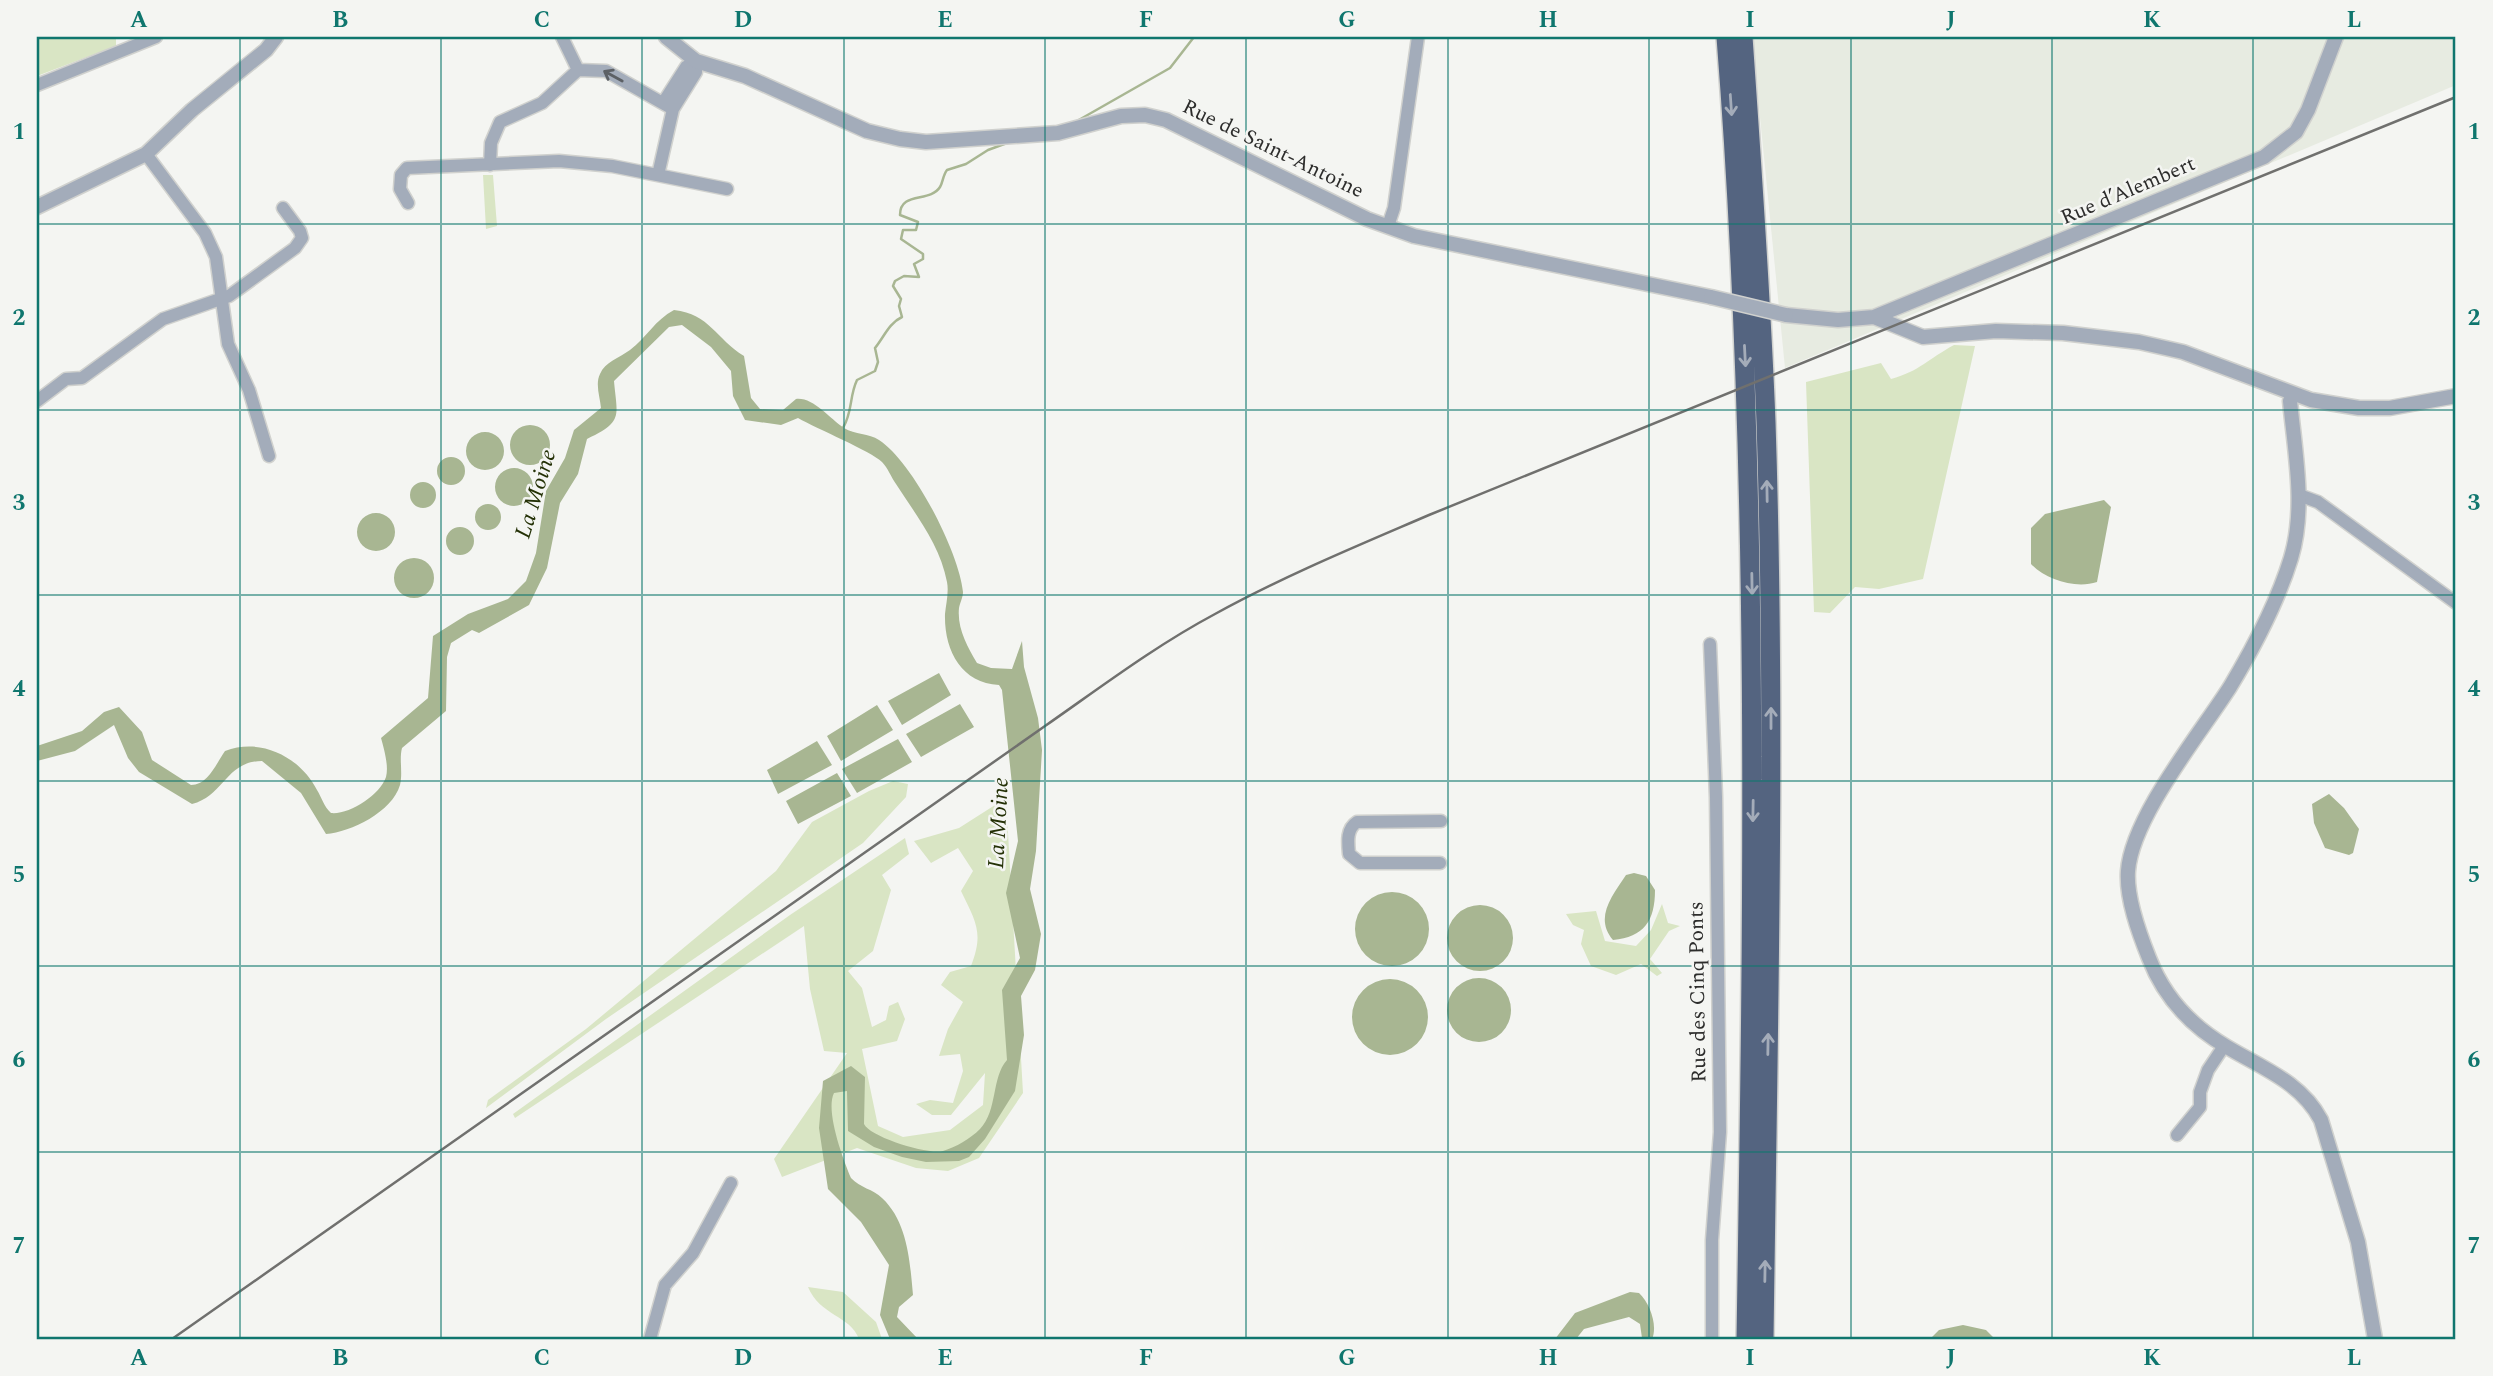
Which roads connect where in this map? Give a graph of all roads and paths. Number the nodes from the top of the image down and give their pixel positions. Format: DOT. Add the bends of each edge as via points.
graph roads {
  1 [pos="156,37"];
  2 [pos="275,37"];
  3 [pos="562,37"];
  4 [pos="666,37"];
  5 [pos="1418,37"];
  6 [pos="1726,37"];
  7 [pos="1743,37"];
  8 [pos="2336,37"];
  9 [pos="696,61"];
  10 [pos="579,71"];
  11 [pos="37,85"];
  12 [pos="668,106"];
  13 [pos="146,154"];
  14 [pos="490,165"];
  15 [pos="658,175"];
  16 [pos="727,188"];
  17 [pos="408,203"];
  18 [pos="37,207"];
  19 [pos="284,208"];
  20 [pos="1388,226"];
  21 [pos="220,298"];
  22 [pos="1874,317"];
  23 [pos="2292,394"];
  24 [pos="2456,396"];
  25 [pos="37,401"];
  26 [pos="269,456"];
  27 [pos="2299,495"];
  28 [pos="2456,603"];
  29 [pos="1710,644"];
  30 [pos="1441,821"];
  31 [pos="1440,863"];
  32 [pos="2224,1046"];
  33 [pos="2177,1135"];
  34 [pos="731,1183"];
  35 [pos="1712,1338"];
  36 [pos="650,1339"];
  37 [pos="1746,1339"];
  38 [pos="1764,1339"];
  39 [pos="2375,1339"];
  1 -- 11 [label="street"];
  2 -- 13 [label="street" via="266,50"];
  3 -- 10 [label="street"];
  4 -- 9 [label="street, Rue de Saint-Antoine"];
  5 -- 20 [label="street"];
  6 -- 37 [label="highway, one-way" via="1745,356 1752,603"];
  38 -- 7 [label="highway, one-way" via="1769,577 1762,329"];
  8 -- 22 [label="street, Rue d’Alembert" via="2296,132 2264,157"];
  9 -- 12 [label="street" via="696,72"];
  9 -- 20 [label="street, Rue de Saint-Antoine" via="745,76 867,131 900,139 926,142 1058,133 1121,116 1166,120"];
  12 -- 10 [label="street, one-way" via="606,71"];
  10 -- 14 [label="street" via="542,103 500,122 491,143"];
  12 -- 15 [label="street"];
  13 -- 18 [label="street"];
  13 -- 21 [label="street" via="205,233 216,257"];
  14 -- 15 [label="street" via="559,161"];
  14 -- 17 [label="street" via="407,169 401,175 400,189"];
  15 -- 16 [label="street"];
  19 -- 21 [label="street" via="302,239 229,296"];
  20 -- 22 [label="street, Rue de Saint-Antoine, bridge" via="1441,242 1786,315 1830,320"];
  21 -- 25 [label="street" via="163,318 82,378 65,379"];
  21 -- 26 [label="street" via="228,344 249,390"];
  22 -- 23 [label="street" via="1923,337 2063,333 2139,342 2183,352"];
  23 -- 24 [label="street" via="2359,408 2390,408"];
  23 -- 27 [label="street"];
  27 -- 28 [label="street" via="2318,502"];
  27 -- 32 [label="street" via="2292,556 2273,607 2230,686 2143,825 2128,871 2138,925 2160,981 2187,1018"];
  29 -- 35 [label="street, Rue des Cinq Ponts" via="1720,1118 1712,1240"];
  30 -- 31 [label="street" via="1357,822 1348,842 1349,855 1360,863"];
  32 -- 33 [label="street" via="2208,1070 2200,1107"];
  32 -- 39 [label="street" via="2291,1084 2313,1104 2358,1242"];
  34 -- 36 [label="street" via="693,1253 665,1284"];
}
